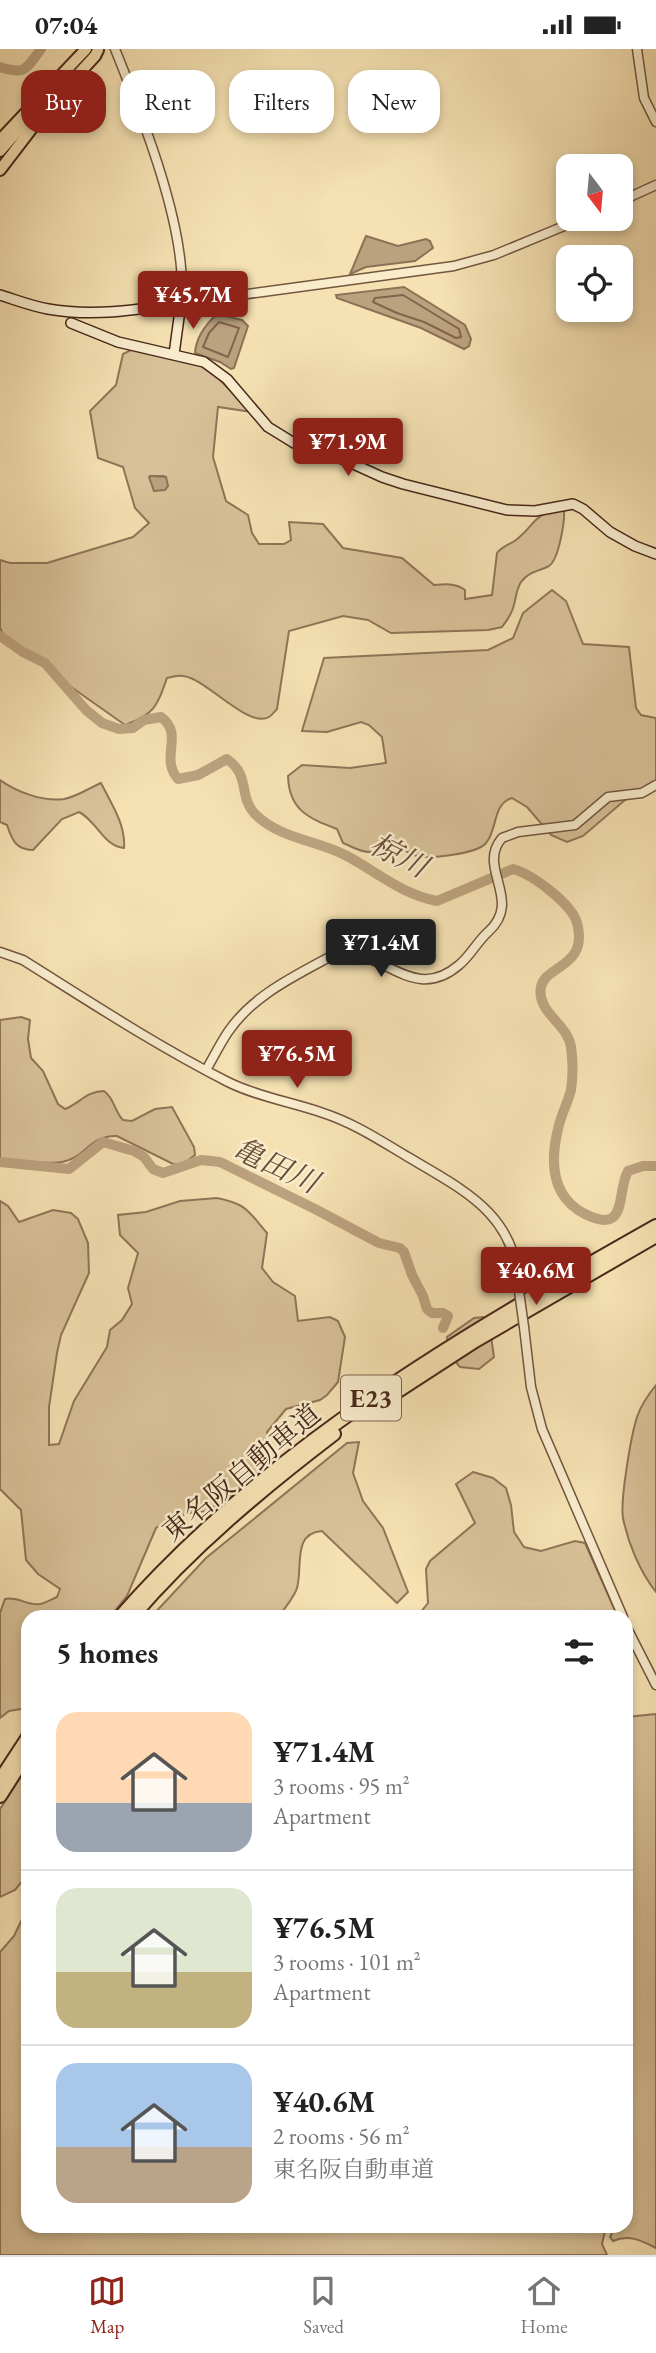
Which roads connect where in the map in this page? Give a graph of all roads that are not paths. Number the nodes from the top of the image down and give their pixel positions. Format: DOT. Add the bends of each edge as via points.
graph roads {
  1 [pos="80,49"];
  2 [pos="86,49"];
  3 [pos="98,49"];
  4 [pos="115,49"];
  5 [pos="637,49"];
  6 [pos="656,122"];
  7 [pos="0,131"];
  8 [pos="0,140"];
  9 [pos="0,152"];
  10 [pos="0,170"];
  11 [pos="656,185"];
  12 [pos="634,195"];
  13 [pos="556,229"];
  14 [pos="0,295"];
  15 [pos="181,303"];
  16 [pos="71,323"];
  17 [pos="174,354"];
  18 [pos="656,554"];
  19 [pos="656,785"];
  20 [pos="0,952"];
  21 [pos="206,1070"];
  22 [pos="656,1226"];
  23 [pos="656,1236"];
  24 [pos="126,1610"];
  25 [pos="139,1610"];
  26 [pos="620,1610"];
  27 [pos="633,1640"];
  28 [pos="656,1685"];
  29 [pos="21,1748"];
  30 [pos="21,1763"];
  31 [pos="0,1780"];
  32 [pos="0,1796"];
  1 -- 7 [label="highway"];
  2 -- 8 [label="highway"];
  3 -- 9 [label="highway"];
  3 -- 10 [label="highway"];
  4 -- 15 [label="street" via="170,210 181,265"];
  5 -- 6 [label="street" via="644,98"];
  11 -- 12 [label="street"];
  13 -- 15 [label="street" via="454,266"];
  14 -- 15 [label="main road" via="79,313"];
  15 -- 17 [label="main road"];
  16 -- 17 [label="main road" via="118,342"];
  17 -- 18 [label="main road" via="218,371 268,427 295,443 403,484 507,510 535,511 573,504 621,539"];
  19 -- 21 [label="street" via="638,794 608,797 575,825 505,835 494,848 503,906 500,919 458,966 419,980 355,954 332,955 257,1001 228,1032"];
  20 -- 21 [label="street" via="23,960"];
  21 -- 26 [label="street, bridge" via="239,1087 358,1128 477,1199 492,1215 515,1263 531,1387 542,1429"];
  22 -- 24 [label="highway, 東名阪自動車道 / E23" via="437,1355 324,1432 212,1523"];
  23 -- 25 [label="highway, 東名阪自動車道 / E23" via="475,1341 339,1431 218,1529"];
  27 -- 28 [label="street"];
  29 -- 31 [label="highway"];
  30 -- 32 [label="highway"];
}
